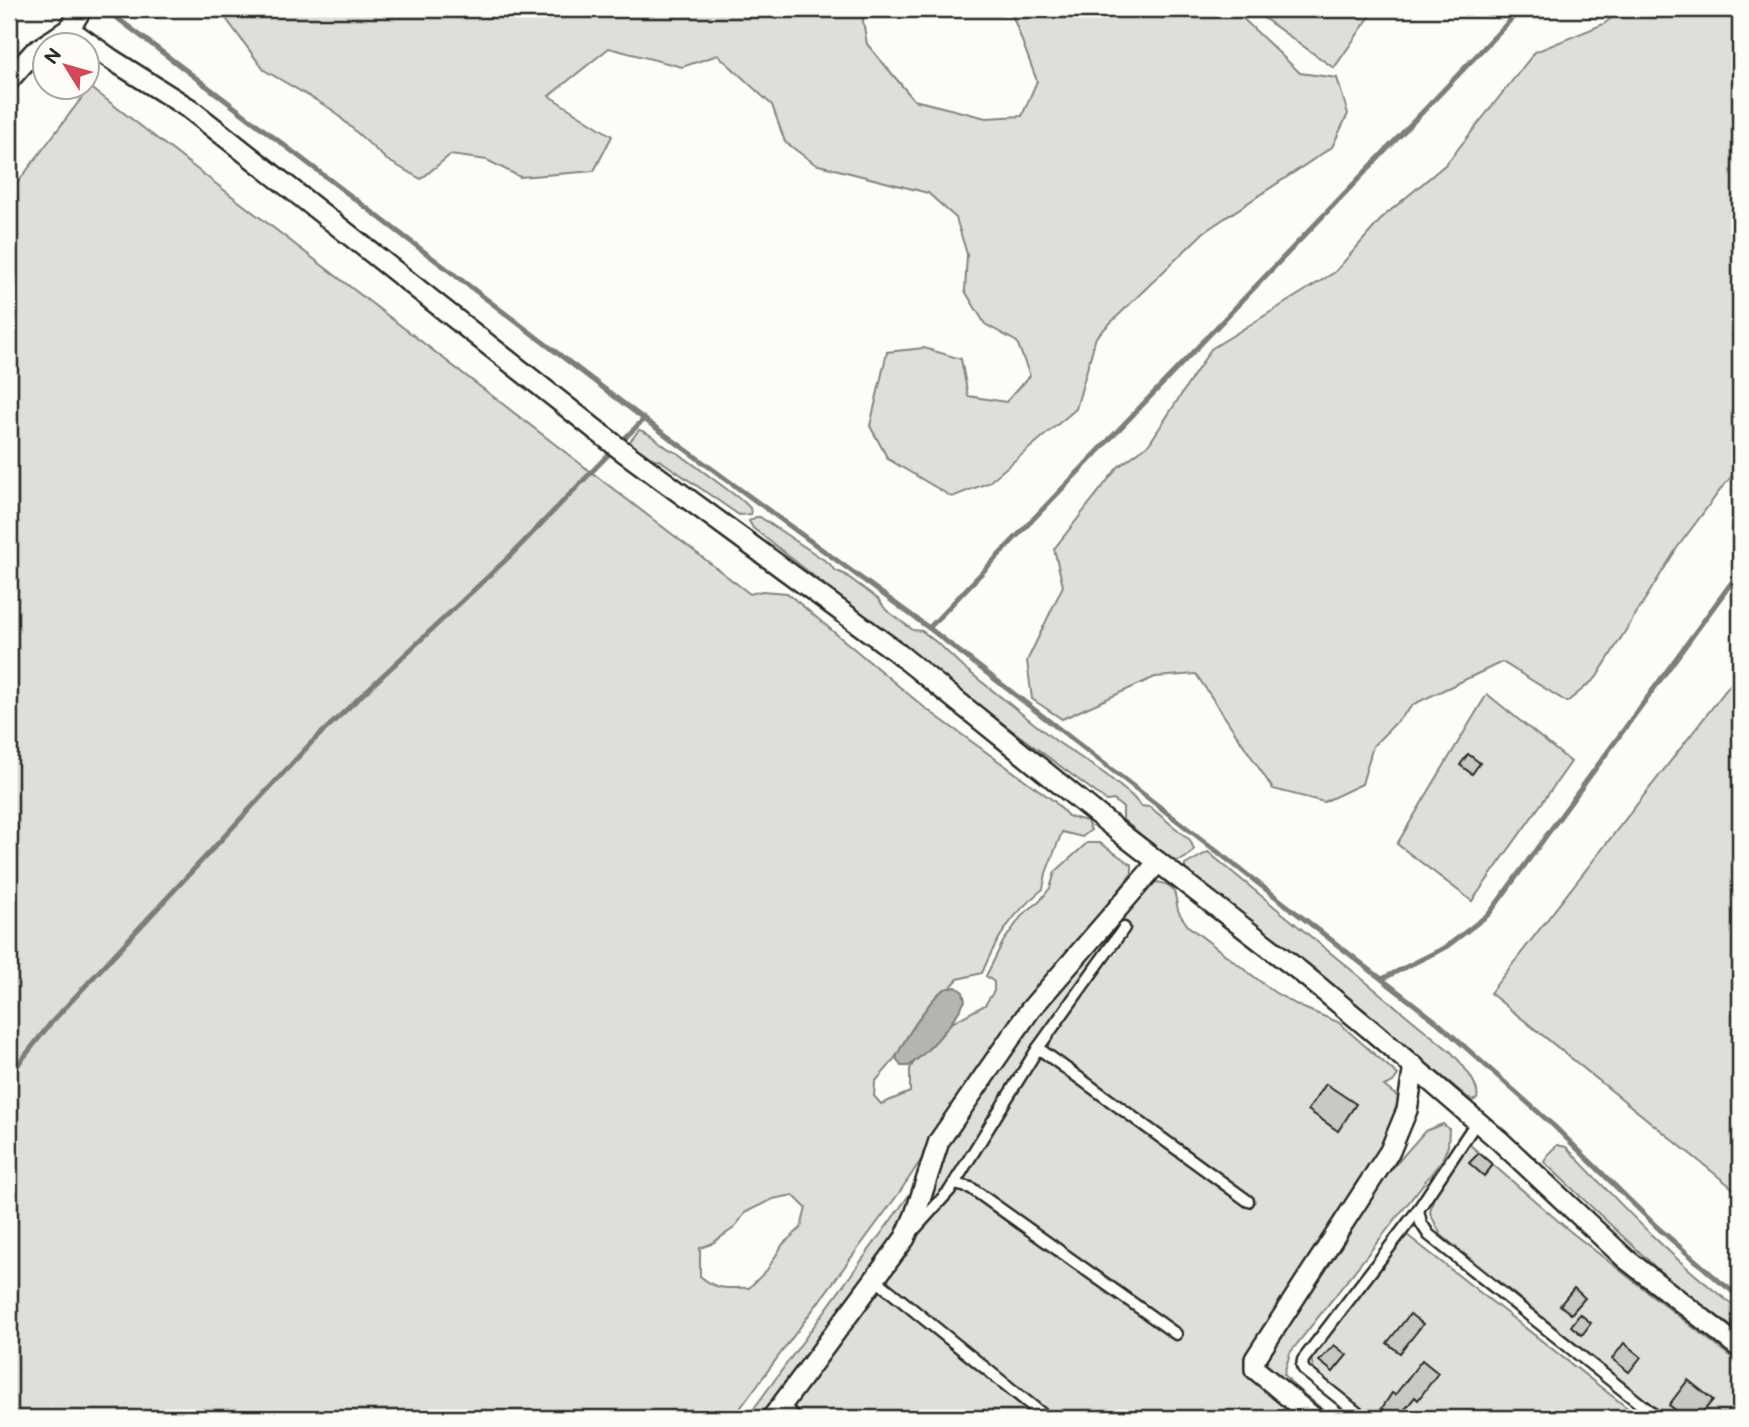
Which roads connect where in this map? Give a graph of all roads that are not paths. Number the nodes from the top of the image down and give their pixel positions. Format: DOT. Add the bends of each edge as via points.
graph roads {
  1 [pos="82,9"];
  2 [pos="69,29"];
  3 [pos="9,80"];
  4 [pos="1158,862"];
  5 [pos="1124,928"];
  6 [pos="1038,1048"];
  7 [pos="1414,1066"];
  8 [pos="1477,1121"];
  9 [pos="954,1184"];
  10 [pos="1248,1201"];
  11 [pos="1418,1210"];
  12 [pos="905,1238"];
  13 [pos="874,1279"];
  14 [pos="1176,1334"];
  15 [pos="1740,1349"];
  16 [pos="784,1414"];
  17 [pos="1047,1418"];
  18 [pos="1314,1418"];
  19 [pos="1364,1418"];
  20 [pos="1658,1418"];
  1 -- 2 [label="street"];
  2 -- 3 [label="street" via="33,53"];
  2 -- 4 [label="street" via="190,109 620,449 894,650"];
  4 -- 7 [label="street"];
  4 -- 12 [label="street" via="1030,1010 939,1141"];
  5 -- 6 [label="lane"];
  6 -- 9 [label="lane"];
  6 -- 10 [label="lane"];
  7 -- 8 [label="street"];
  7 -- 18 [label="street" via="1407,1110 1390,1151 1255,1359 1255,1369"];
  8 -- 11 [label="lane"];
  8 -- 15 [label="street" via="1626,1259"];
  9 -- 12 [label="lane"];
  9 -- 14 [label="lane" via="971,1188"];
  11 -- 19 [label="lane" via="1303,1360 1305,1371"];
  11 -- 20 [label="lane" via="1429,1236"];
  12 -- 13 [label="street"];
  13 -- 16 [label="street"];
  13 -- 17 [label="lane"];
}
